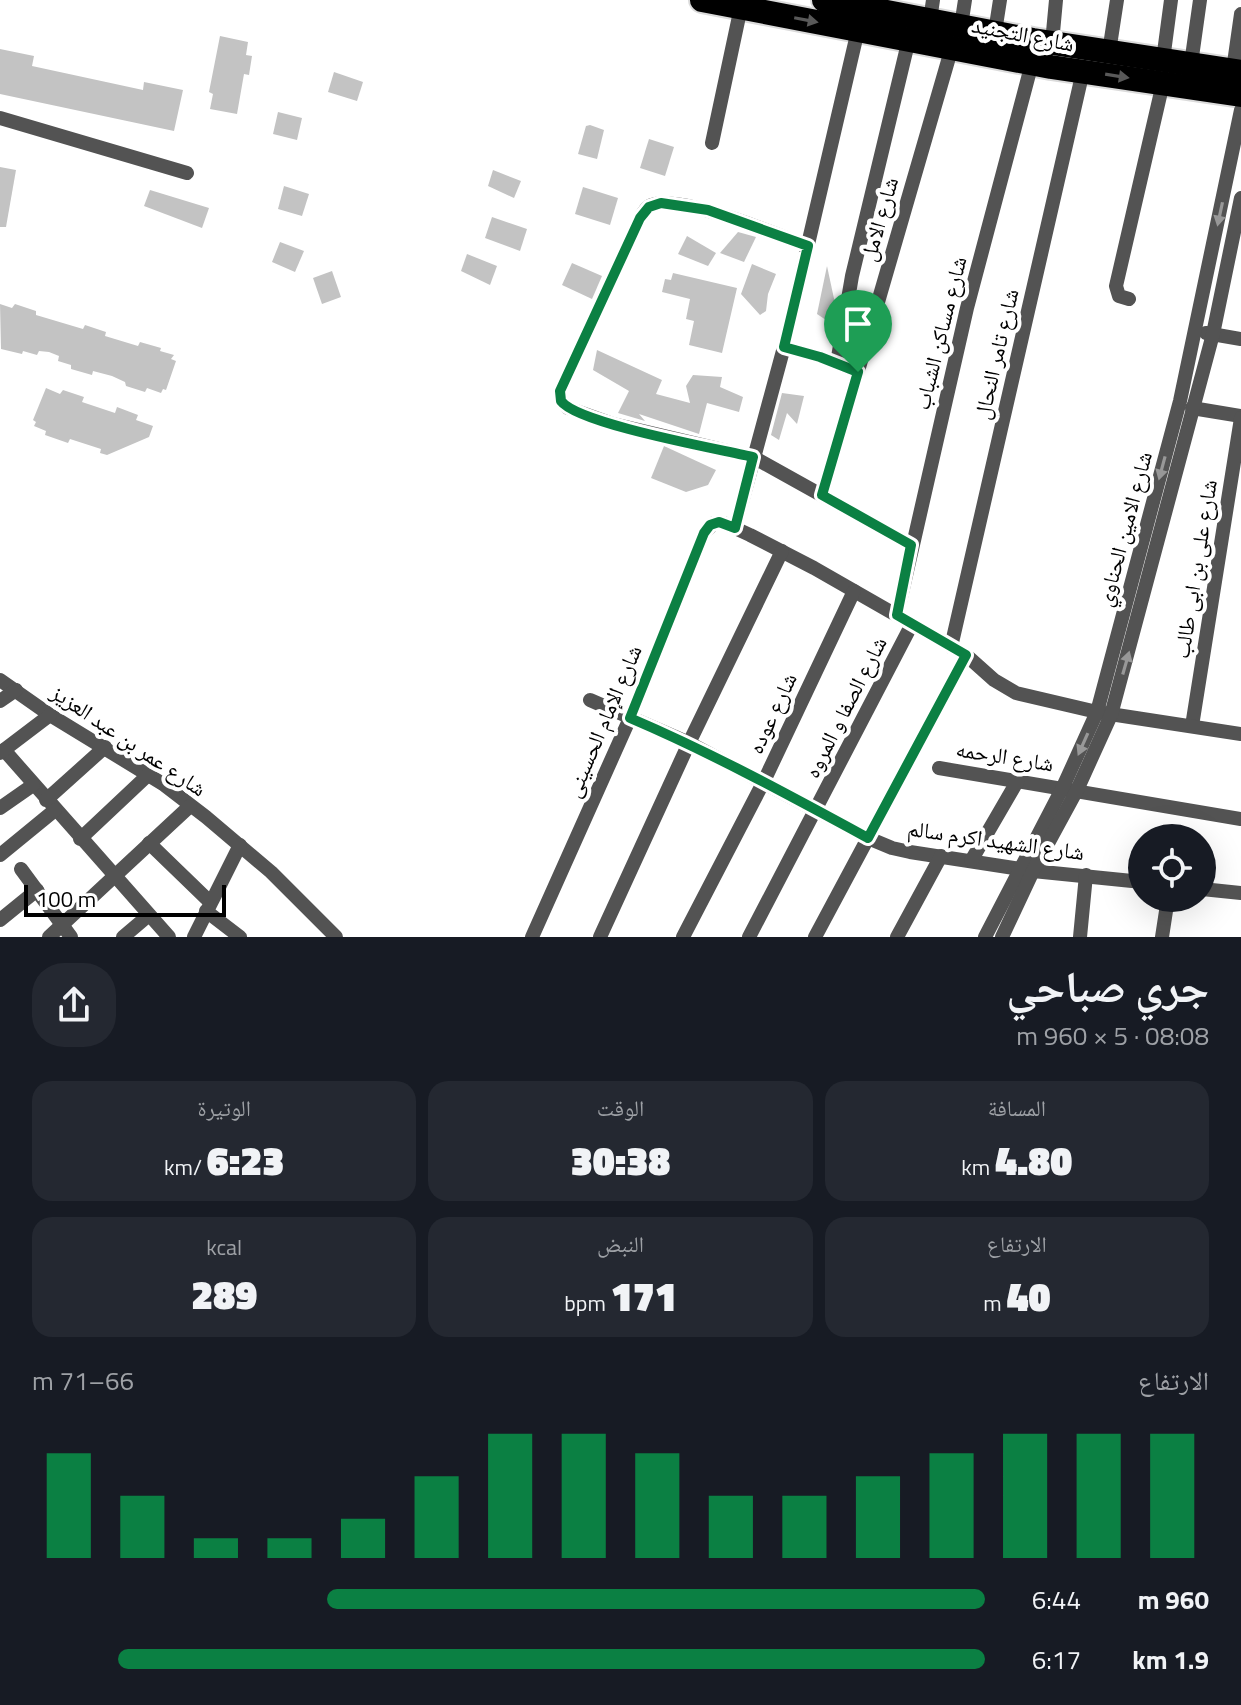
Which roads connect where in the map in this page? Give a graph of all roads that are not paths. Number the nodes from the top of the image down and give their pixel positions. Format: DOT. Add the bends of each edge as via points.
graph roads {
  1 [pos="702,0"];
  2 [pos="965,0"];
  3 [pos="1000,0"];
  4 [pos="1056,0"];
  5 [pos="1117,0"];
  6 [pos="1171,0"];
  7 [pos="1200,0"];
  8 [pos="835,1"];
  9 [pos="741,7"];
  10 [pos="931,10"];
  11 [pos="1241,14"];
  12 [pos="858,30"];
  13 [pos="995,32"];
  14 [pos="956,36"];
  15 [pos="909,39"];
  16 [pos="1052,43"];
  17 [pos="1109,52"];
  18 [pos="1032,63"];
  19 [pos="1191,64"];
  20 [pos="1083,71"];
  21 [pos="1237,71"];
  22 [pos="1163,72"];
  23 [pos="1241,95"];
  24 [pos="1241,110"];
  25 [pos="0,118"];
  26 [pos="712,143"];
  27 [pos="187,173"];
  28 [pos="1241,198"];
  29 [pos="808,246"];
  30 [pos="1211,256"];
  31 [pos="1228,258"];
  32 [pos="1129,299"];
  33 [pos="1195,332"];
  34 [pos="1213,334"];
  35 [pos="1241,339"];
  36 [pos="784,347"];
  37 [pos="837,363"];
  38 [pos="858,372"];
  39 [pos="1192,408"];
  40 [pos="1241,417"];
  41 [pos="753,457"];
  42 [pos="822,495"];
  43 [pos="735,528"];
  44 [pos="911,545"];
  45 [pos="782,551"];
  46 [pos="854,591"];
  47 [pos="897,615"];
  48 [pos="912,624"];
  49 [pos="951,647"];
  50 [pos="966,655"];
  51 [pos="0,680"];
  52 [pos="16,690"];
  53 [pos="590,700"];
  54 [pos="0,701"];
  55 [pos="1104,714"];
  56 [pos="50,715"];
  57 [pos="630,718"];
  58 [pos="1192,726"];
  59 [pos="1241,734"];
  60 [pos="689,743"];
  61 [pos="105,747"];
  62 [pos="2,752"];
  63 [pos="939,768"];
  64 [pos="148,775"];
  65 [pos="1018,780"];
  66 [pos="764,781"];
  67 [pos="33,785"];
  68 [pos="1070,788"];
  69 [pos="51,805"];
  70 [pos="190,806"];
  71 [pos="0,808"];
  72 [pos="817,811"];
  73 [pos="1241,819"];
  74 [pos="868,838"];
  75 [pos="80,839"];
  76 [pos="149,843"];
  77 [pos="240,845"];
  78 [pos="0,855"];
  79 [pos="941,856"];
  80 [pos="971,861"];
  81 [pos="21,869"];
  82 [pos="1027,870"];
  83 [pos="1086,875"];
  84 [pos="114,876"];
  85 [pos="1128,880"];
  86 [pos="37,890"];
  87 [pos="1216,890"];
  88 [pos="1241,893"];
  89 [pos="208,907"];
  90 [pos="1166,912"];
  91 [pos="149,915"];
  92 [pos="0,920"];
  93 [pos="66,931"];
  94 [pos="49,937"];
  95 [pos="123,937"];
  96 [pos="169,937"];
  97 [pos="194,937"];
  98 [pos="240,937"];
  99 [pos="336,937"];
  100 [pos="532,937"];
  101 [pos="600,937"];
  102 [pos="683,937"];
  103 [pos="749,937"];
  104 [pos="815,937"];
  105 [pos="897,937"];
  106 [pos="985,937"];
  107 [pos="1002,937"];
  108 [pos="1080,937"];
  109 [pos="1162,937"];
  1 -- 9 [label="highway, شارع التجنيد"];
  2 -- 14 [label="street, شارع الامل"];
  3 -- 13 [label="street"];
  4 -- 16 [label="street"];
  5 -- 17 [label="street"];
  6 -- 22 [label="street"];
  7 -- 19 [label="street"];
  8 -- 10 [label="highway, شارع التجنيد"];
  9 -- 12 [label="highway, شارع التجنيد, one-way"];
  9 -- 26 [label="street"];
  10 -- 14 [label="highway, شارع التجنيد"];
  11 -- 21 [label="street"];
  12 -- 15 [label="highway, شارع التجنيد"];
  12 -- 29 [label="street"];
  13 -- 14 [label="highway, شارع التجنيد"];
  13 -- 16 [label="highway, شارع التجنيد"];
  14 -- 15 [label="highway, شارع التجنيد"];
  14 -- 18 [label="highway, شارع التجنيد"];
  14 -- 38 [label="street, شارع الامل"];
  15 -- 37 [label="street" via="852,276"];
  16 -- 17 [label="highway, شارع التجنيد"];
  17 -- 22 [label="highway, شارع التجنيد"];
  18 -- 20 [label="highway, شارع التجنيد"];
  18 -- 44 [label="street, شارع مساكن الشباب"];
  19 -- 21 [label="highway, شارع التجنيد"];
  19 -- 22 [label="highway, شارع التجنيد"];
  20 -- 22 [label="highway, شارع التجنيد, one-way"];
  20 -- 49 [label="street, شارع تامر النحال"];
  22 -- 23 [label="highway, شارع التجنيد"];
  22 -- 32 [label="street" via="1116,286 1119,296"];
  24 -- 30 [label="street, شارع الامين الحناوي, one-way"];
  25 -- 27 [label="street"];
  28 -- 31 [label="street, شارع الامين الحناوي"];
  29 -- 36 [label="street"];
  29 -- 41 [label="street" via="708,210 661,203 649,207 560,391 564,406 589,417"];
  30 -- 31 [label="street"];
  30 -- 33 [label="street, شارع الامين الحناوي"];
  31 -- 34 [label="street, شارع الامين الحناوي"];
  33 -- 34 [label="street"];
  33 -- 55 [label="street, شارع الامين الحناوي, one-way"];
  34 -- 35 [label="street"];
  34 -- 39 [label="street, شارع الامين الحناوي"];
  36 -- 37 [label="street"];
  36 -- 41 [label="street"];
  37 -- 38 [label="street"];
  38 -- 42 [label="street, شارع الامل"];
  39 -- 40 [label="street"];
  55 -- 39 [label="street, شارع الامين الحناوي, one-way"];
  40 -- 58 [label="street, شارع على بن ابى طالب"];
  41 -- 42 [label="street"];
  41 -- 43 [label="street"];
  42 -- 44 [label="street"];
  43 -- 45 [label="street"];
  43 -- 57 [label="street, شارع الإمام الحسينى" via="714,523 704,533"];
  44 -- 47 [label="street, شارع مساكن الشباب"];
  45 -- 46 [label="street"];
  45 -- 60 [label="street"];
  46 -- 47 [label="street"];
  46 -- 66 [label="street, شارع عوده"];
  47 -- 48 [label="street"];
  48 -- 49 [label="street"];
  48 -- 72 [label="street, شارع الصفا و المروه"];
  49 -- 50 [label="street"];
  50 -- 55 [label="street" via="1016,693"];
  50 -- 74 [label="street"];
  51 -- 52 [label="street, شارع عمر بن عبد العزيز"];
  52 -- 54 [label="street"];
  52 -- 56 [label="street, شارع عمر بن عبد العزيز"];
  53 -- 57 [label="street, شارع الشهيد اكرم سالم"];
  55 -- 58 [label="street"];
  55 -- 68 [label="street, شارع الامين الحناوي"];
  56 -- 61 [label="street, شارع عمر بن عبد العزيز"];
  56 -- 62 [label="street"];
  57 -- 60 [label="street, شارع الشهيد اكرم سالم"];
  57 -- 100 [label="street, شارع الإمام الحسينى"];
  58 -- 59 [label="street"];
  60 -- 66 [label="street, شارع الشهيد اكرم سالم"];
  60 -- 101 [label="street"];
  61 -- 64 [label="street, شارع عمر بن عبد العزيز"];
  61 -- 69 [label="street"];
  62 -- 67 [label="street"];
  63 -- 65 [label="street, شارع الرحمه"];
  64 -- 70 [label="street, شارع عمر بن عبد العزيز"];
  64 -- 75 [label="street"];
  65 -- 68 [label="street, شارع الرحمه"];
  65 -- 80 [label="street"];
  66 -- 72 [label="street, شارع الشهيد اكرم سالم"];
  66 -- 102 [label="street, شارع عوده"];
  67 -- 69 [label="street"];
  67 -- 71 [label="street"];
  68 -- 73 [label="street, شارع الرحمه"];
  68 -- 82 [label="street, شارع الامين الحناوي"];
  69 -- 75 [label="street"];
  69 -- 78 [label="street"];
  70 -- 76 [label="street"];
  70 -- 77 [label="street, شارع عمر بن عبد العزيز"];
  72 -- 74 [label="street, شارع الشهيد اكرم سالم"];
  72 -- 103 [label="street, شارع الصفا و المروه"];
  74 -- 79 [label="street, شارع الشهيد اكرم سالم"];
  74 -- 104 [label="street"];
  75 -- 84 [label="street"];
  76 -- 84 [label="street"];
  76 -- 89 [label="street"];
  77 -- 89 [label="street"];
  77 -- 99 [label="street, شارع عمر بن عبد العزيز"];
  79 -- 80 [label="street, شارع الشهيد اكرم سالم"];
  79 -- 105 [label="street"];
  80 -- 82 [label="street, شارع الشهيد اكرم سالم"];
  81 -- 86 [label="street"];
  82 -- 83 [label="street, شارع الشهيد اكرم سالم"];
  82 -- 106 [label="street, شارع الامين الحناوي"];
  82 -- 107 [label="street, شارع الامين الحناوي"];
  83 -- 85 [label="street, شارع الشهيد اكرم سالم"];
  83 -- 108 [label="street"];
  84 -- 91 [label="street"];
  84 -- 93 [label="street"];
  86 -- 92 [label="street"];
  86 -- 93 [label="street"];
  87 -- 88 [label="street"];
  89 -- 97 [label="street"];
  89 -- 98 [label="street"];
  90 -- 109 [label="street"];
  91 -- 95 [label="street"];
  91 -- 96 [label="street"];
  93 -- 94 [label="street"];
}
